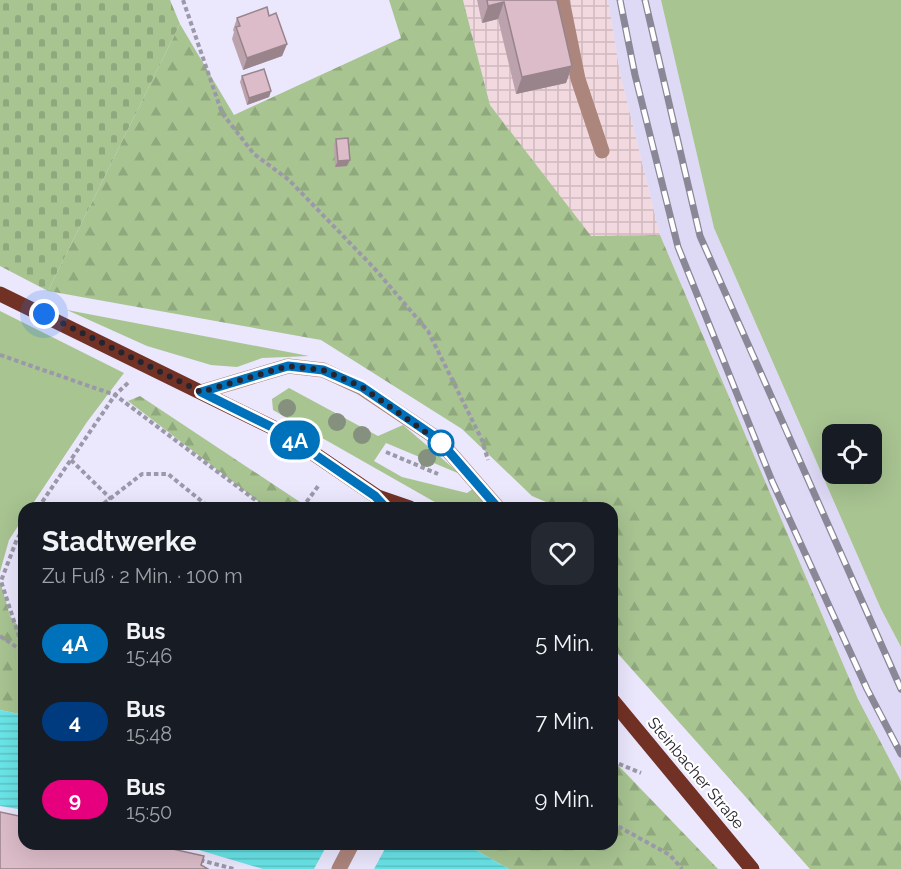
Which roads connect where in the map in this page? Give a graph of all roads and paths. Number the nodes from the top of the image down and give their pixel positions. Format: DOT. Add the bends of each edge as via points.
graph roads {
  1 [pos="183,0"];
  2 [pos="562,0"];
  3 [pos="602,151"];
  4 [pos="0,294"];
  5 [pos="0,355"];
  6 [pos="201,392"];
  7 [pos="115,394"];
  8 [pos="386,452"];
  9 [pos="71,460"];
  10 [pos="477,482"];
  11 [pos="313,494"];
  12 [pos="375,496"];
  13 [pos="111,499"];
  14 [pos="42,502"];
  15 [pos="107,502"];
  16 [pos="203,502"];
  17 [pos="258,502"];
  18 [pos="307,502"];
  19 [pos="380,502"];
  20 [pos="392,502"];
  21 [pos="493,502"];
  22 [pos="18,537"];
  23 [pos="1,582"];
  24 [pos="18,634"];
  25 [pos="0,636"];
  26 [pos="18,648"];
  27 [pos="618,707"];
  28 [pos="618,763"];
  29 [pos="641,773"];
  30 [pos="618,826"];
  31 [pos="349,850"];
  32 [pos="193,858"];
  33 [pos="234,869"];
  34 [pos="339,869"];
  35 [pos="682,869"];
  36 [pos="752,869"];
  1 -- 10 [label="path" via="222,113 254,154 288,180 375,269 428,331 482,440 490,468"];
  2 -- 3 [label="street" via="578,80"];
  4 -- 6 [label="main road"];
  5 -- 7 [label="path"];
  6 -- 10 [label="street" via="288,366 323,370 362,387 438,439"];
  6 -- 12 [label="main road" via="282,432"];
  7 -- 9 [label="path"];
  7 -- 17 [label="path"];
  8 -- 10 [label="path" via="458,483"];
  9 -- 13 [label="path"];
  9 -- 14 [label="path"];
  10 -- 21 [label="street"];
  11 -- 18 [label="path"];
  12 -- 19 [label="main road"];
  12 -- 20 [label="main road"];
  13 -- 15 [label="path"];
  13 -- 16 [label="path" via="142,474 168,474"];
  22 -- 23 [label="path"];
  23 -- 24 [label="path"];
  25 -- 26 [label="path"];
  27 -- 36 [label="main road, Steinbacher Straße"];
  28 -- 29 [label="path"];
  30 -- 35 [label="path" via="670,855"];
  31 -- 34 [label="street"];
  32 -- 33 [label="path"];
}
